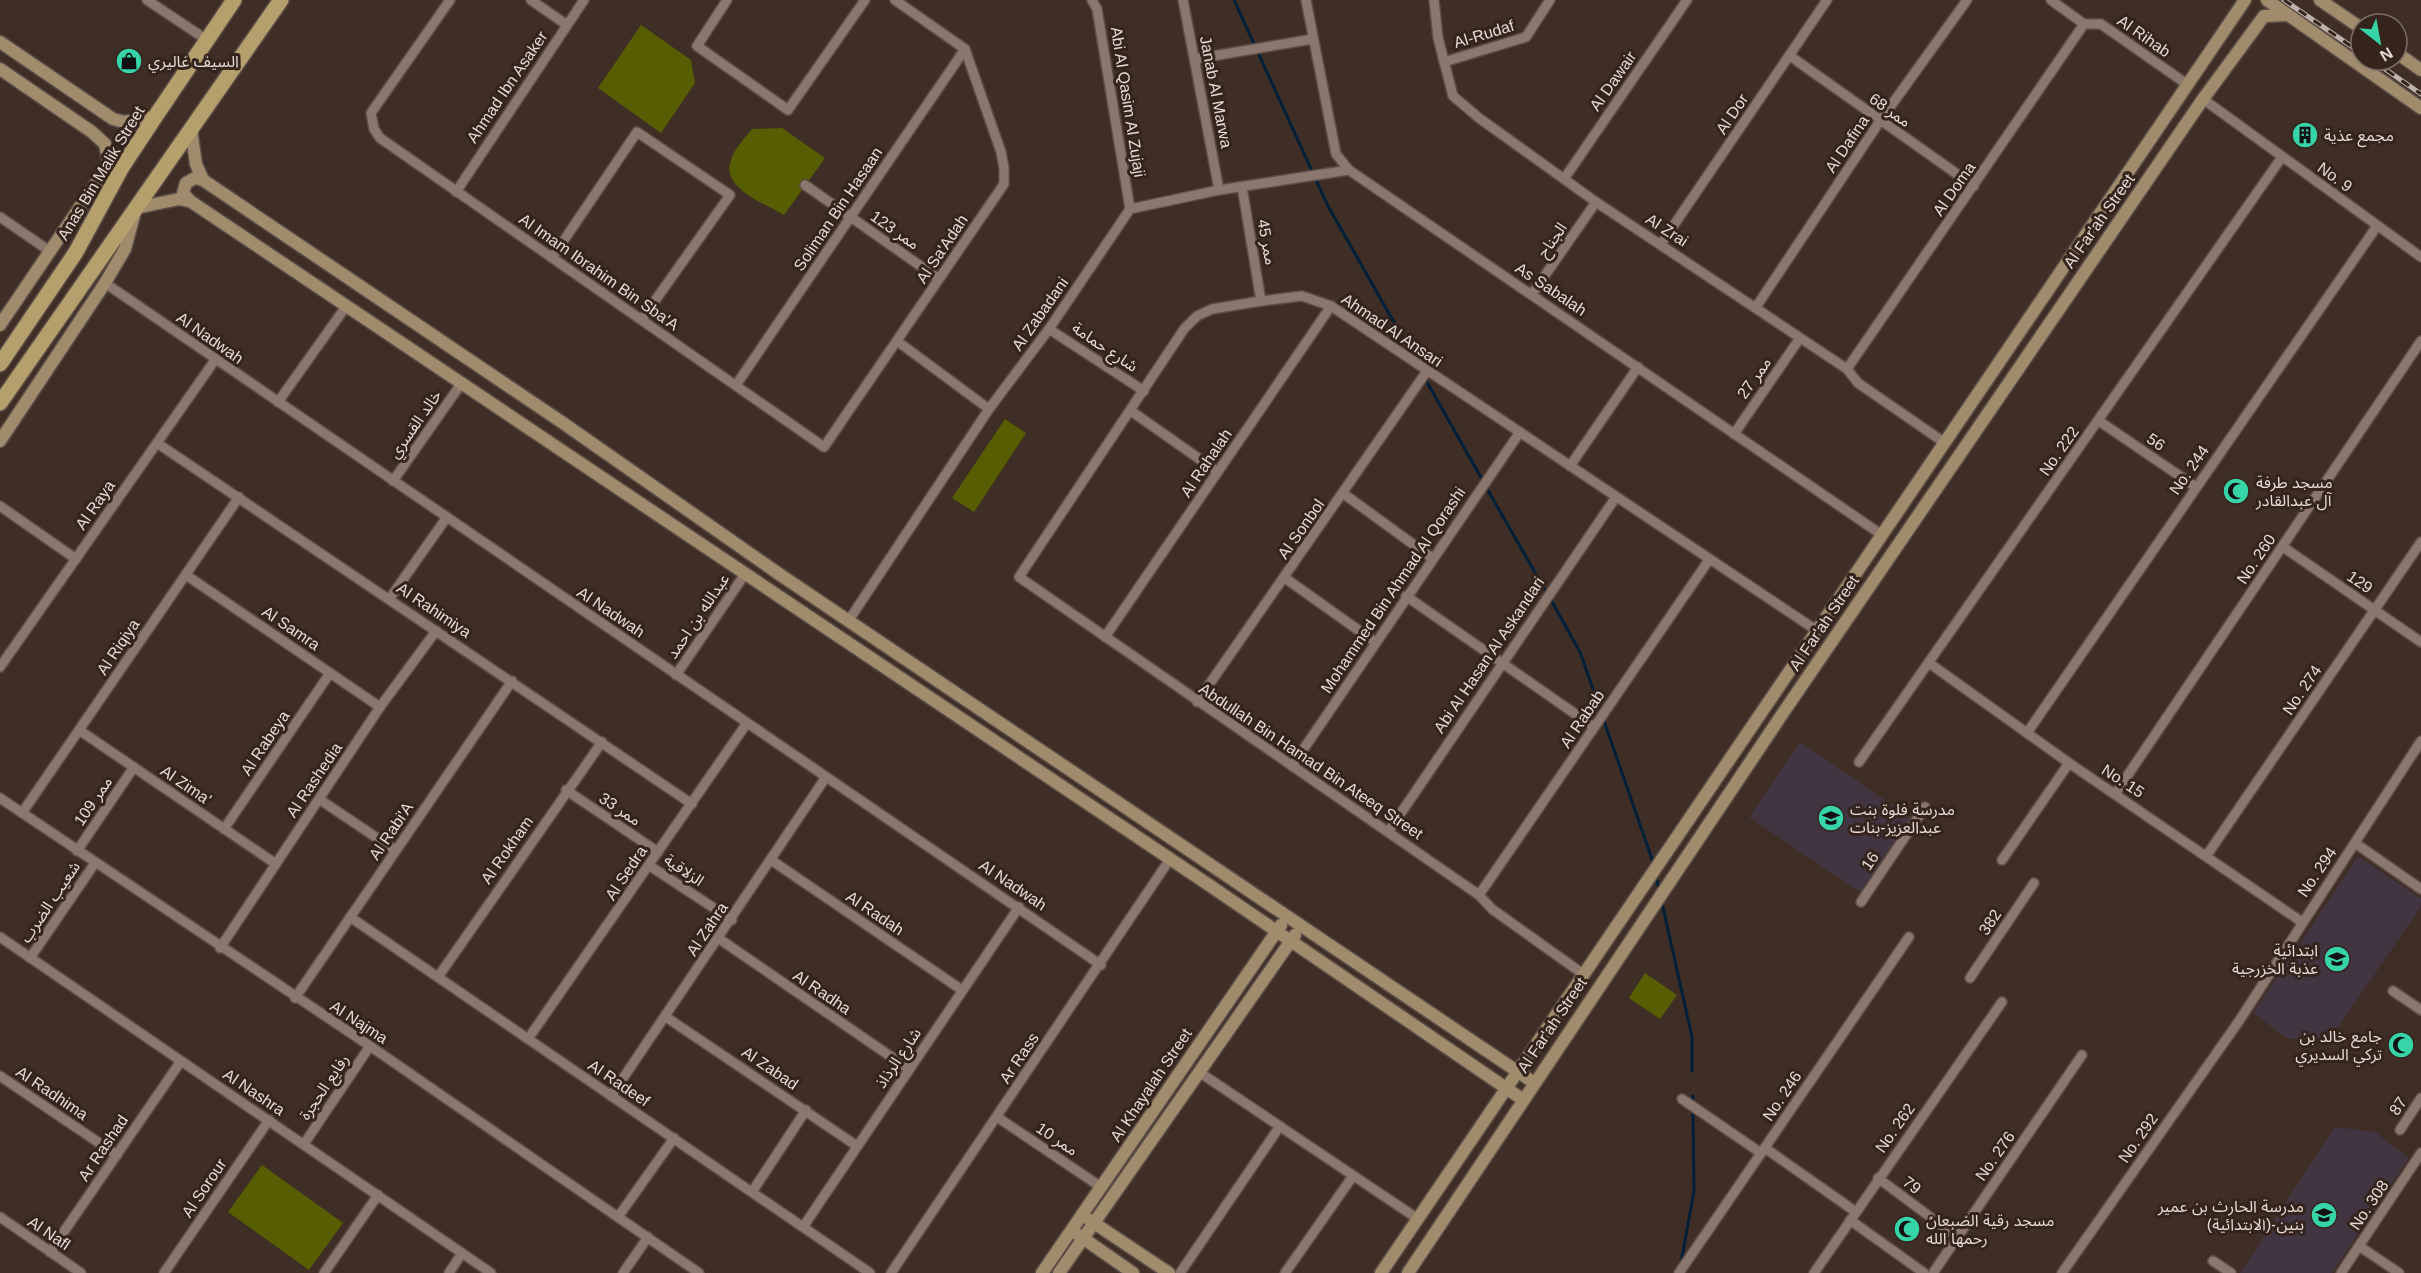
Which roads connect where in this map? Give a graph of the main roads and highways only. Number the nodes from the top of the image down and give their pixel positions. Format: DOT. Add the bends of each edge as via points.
graph roads {
  1 [pos="234,0"];
  2 [pos="281,0"];
  3 [pos="0,364"];
  4 [pos="0,403"];
  1 -- 3 [label="main road, Anas Bin Malik Street" via="122,167 76,252"];
  2 -- 4 [label="main road"];
}
